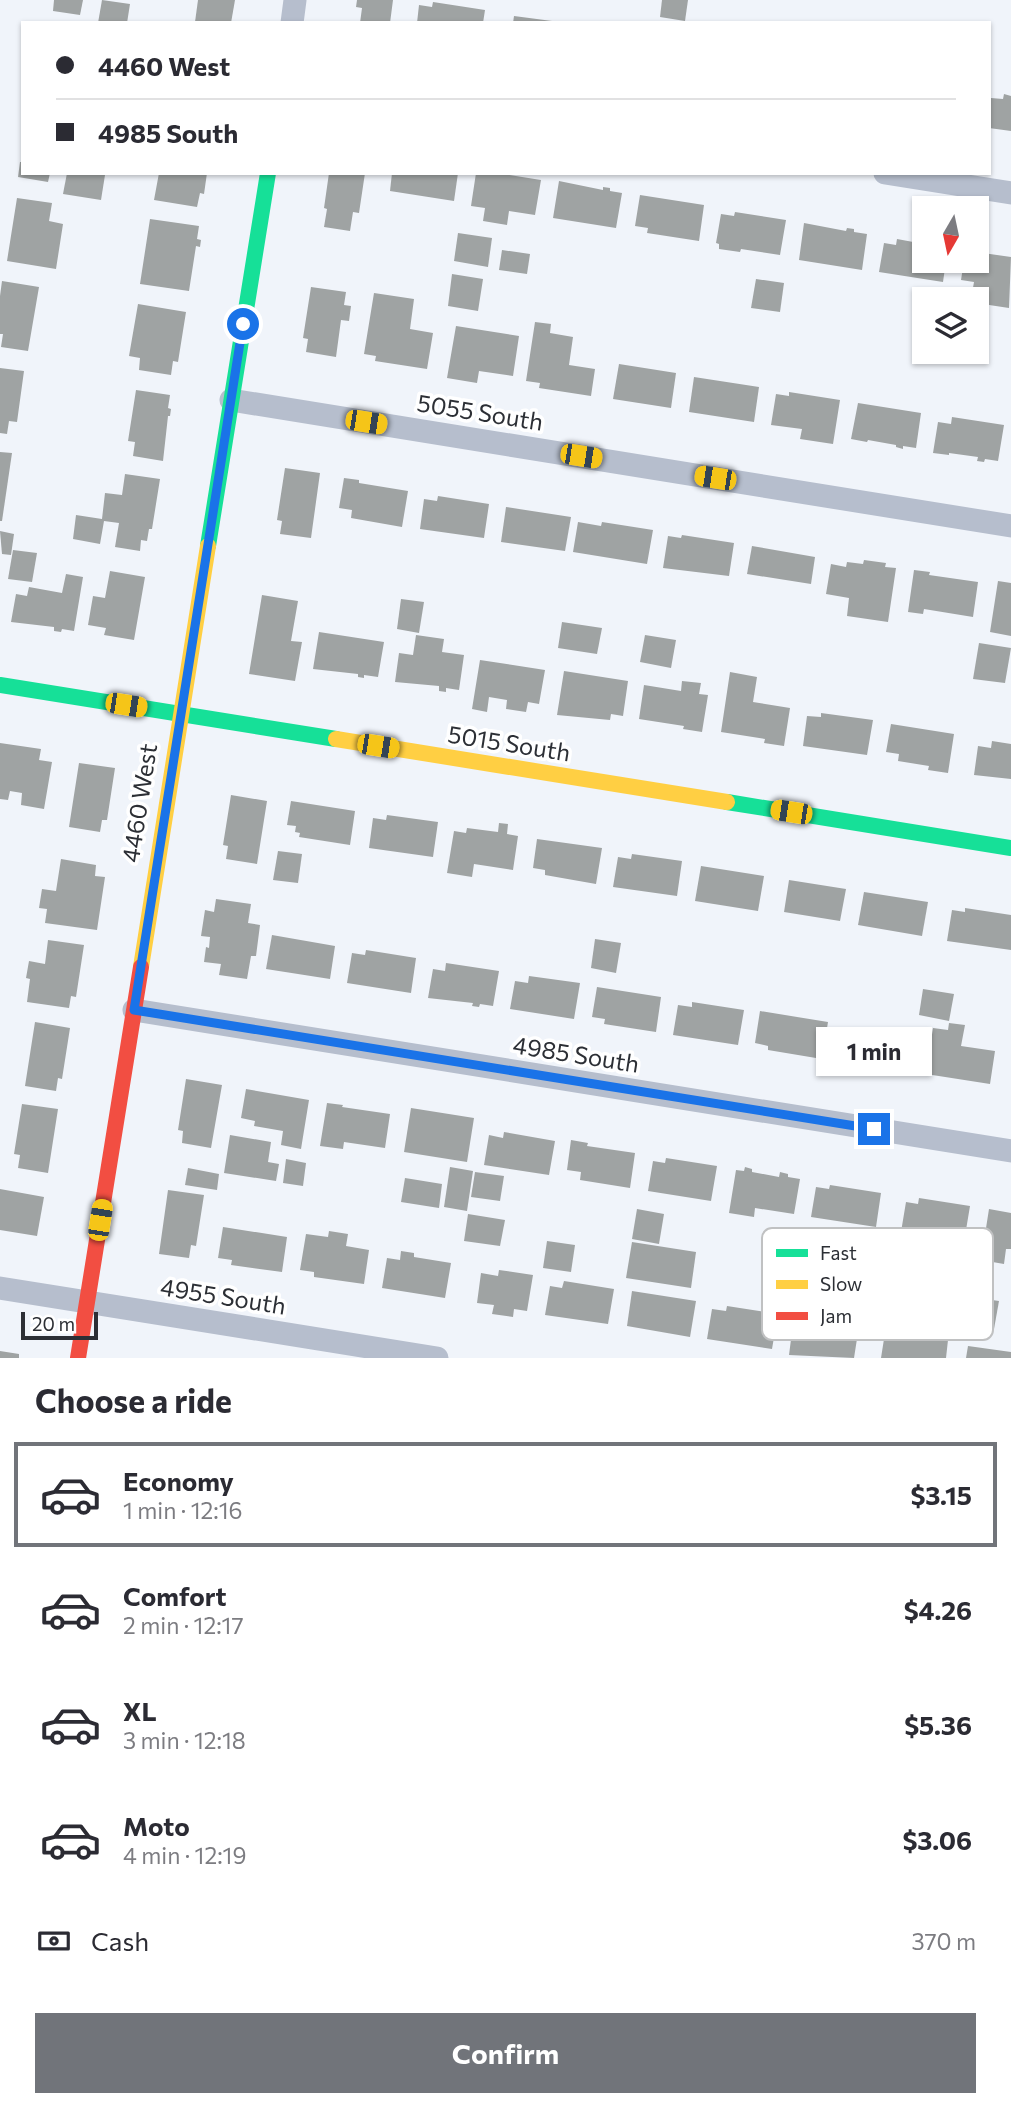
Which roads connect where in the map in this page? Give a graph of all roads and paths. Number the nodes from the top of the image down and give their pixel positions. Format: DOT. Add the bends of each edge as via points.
graph roads {
  1 [pos="295,0"];
  2 [pos="292,21"];
  3 [pos="268,175"];
  4 [pos="898,175"];
  5 [pos="1011,193"];
  6 [pos="231,400"];
  7 [pos="1011,526"];
  8 [pos="0,685"];
  9 [pos="181,714"];
  10 [pos="1011,848"];
  11 [pos="134,1010"];
  12 [pos="1011,1151"];
  13 [pos="0,1288"];
  14 [pos="87,1302"];
  15 [pos="78,1358"];
  16 [pos="437,1358"];
  1 -- 2 [label="street"];
  3 -- 6 [label="street, 4460 West"];
  4 -- 5 [label="street"];
  6 -- 7 [label="street, 5055 South"];
  6 -- 9 [label="street, 4460 West"];
  8 -- 9 [label="street, 5015 South"];
  9 -- 10 [label="street, 5015 South"];
  9 -- 11 [label="street, 4460 West"];
  11 -- 12 [label="street, 4985 South"];
  11 -- 14 [label="street, 4460 West"];
  13 -- 14 [label="street, 4955 South"];
  14 -- 15 [label="street, 4460 West"];
  14 -- 16 [label="street, 4955 South"];
}
